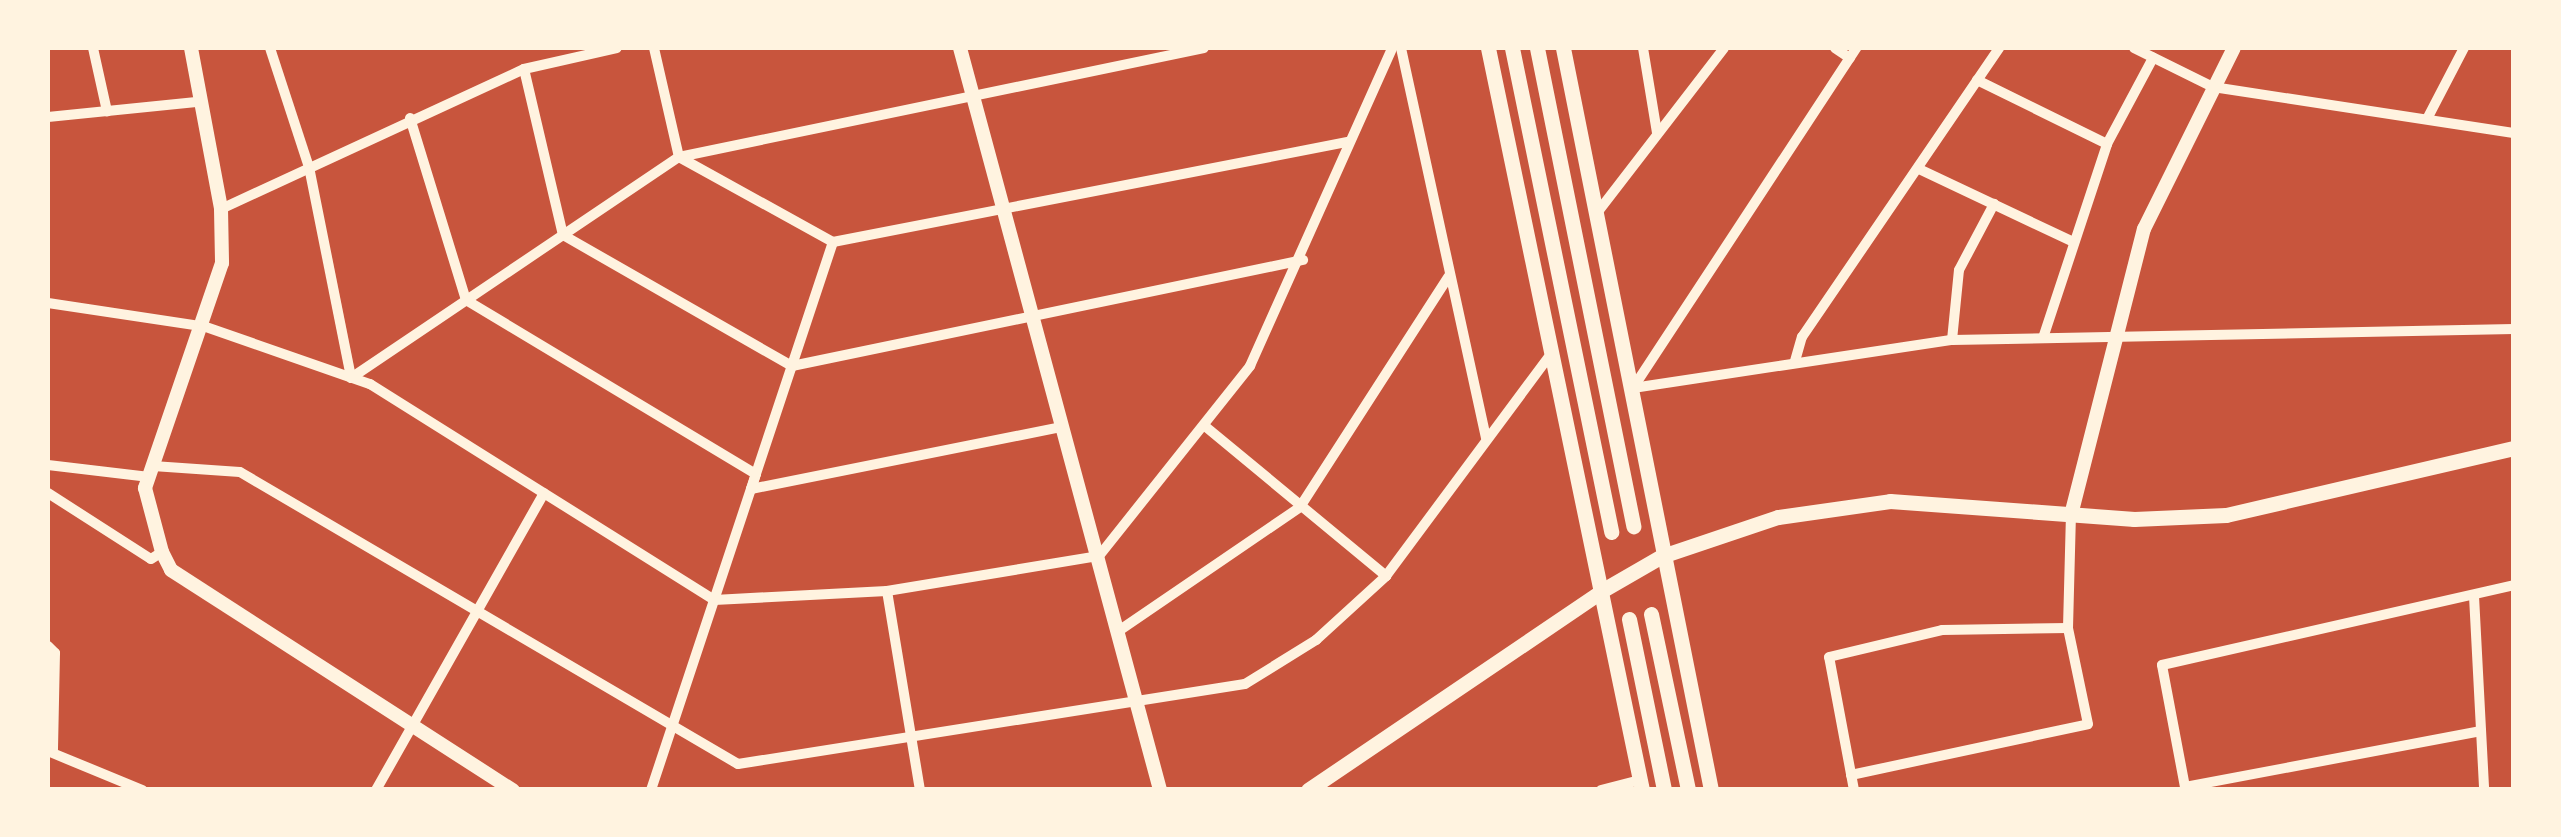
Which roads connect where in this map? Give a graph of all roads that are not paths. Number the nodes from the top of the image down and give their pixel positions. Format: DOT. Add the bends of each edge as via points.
graph roads {
  1 [pos="93,48"];
  2 [pos="191,48"];
  3 [pos="270,48"];
  4 [pos="617,48"];
  5 [pos="654,48"];
  6 [pos="960,48"];
  7 [pos="1204,48"];
  8 [pos="1392,48"];
  9 [pos="1401,48"];
  10 [pos="1488,48"];
  11 [pos="1512,48"];
  12 [pos="1537,48"];
  13 [pos="1563,48"];
  14 [pos="1643,48"];
  15 [pos="1724,48"];
  16 [pos="1835,48"];
  17 [pos="1999,48"];
  18 [pos="2134,48"];
  19 [pos="2234,48"];
  20 [pos="2464,48"];
  21 [pos="1853,53"];
  22 [pos="2153,58"];
  23 [pos="524,69"];
  24 [pos="1976,80"];
  25 [pos="2213,87"];
  26 [pos="973,97"];
  27 [pos="196,102"];
  28 [pos="107,111"];
  29 [pos="48,117"];
  30 [pos="410,118"];
  31 [pos="2426,119"];
  32 [pos="2514,132"];
  33 [pos="1657,133"];
  34 [pos="1347,142"];
  35 [pos="2107,144"];
  36 [pos="679,157"];
  37 [pos="309,167"];
  38 [pos="1919,169"];
  39 [pos="1994,204"];
  40 [pos="222,210"];
  41 [pos="1004,210"];
  42 [pos="1597,213"];
  43 [pos="564,235"];
  44 [pos="2071,241"];
  45 [pos="834,242"];
  46 [pos="1303,260"];
  47 [pos="1448,277"];
  48 [pos="466,300"];
  49 [pos="48,303"];
  50 [pos="1034,315"];
  51 [pos="206,326"];
  52 [pos="2514,329"];
  53 [pos="2044,334"];
  54 [pos="2110,336"];
  55 [pos="1952,340"];
  56 [pos="1548,358"];
  57 [pos="1796,361"];
  58 [pos="792,366"];
  59 [pos="351,378"];
  60 [pos="1633,388"];
  61 [pos="1206,426"];
  62 [pos="1062,427"];
  63 [pos="1486,438"];
  64 [pos="2514,448"];
  65 [pos="48,465"];
  66 [pos="151,471"];
  67 [pos="756,474"];
  68 [pos="751,489"];
  69 [pos="48,493"];
  70 [pos="544,493"];
  71 [pos="1300,507"];
  72 [pos="2072,515"];
  73 [pos="1633,526"];
  74 [pos="1611,532"];
  75 [pos="162,552"];
  76 [pos="1099,556"];
  77 [pos="1662,556"];
  78 [pos="1386,576"];
  79 [pos="2514,585"];
  80 [pos="887,590"];
  81 [pos="1602,590"];
  82 [pos="2474,596"];
  83 [pos="714,600"];
  84 [pos="473,612"];
  85 [pos="1651,614"];
  86 [pos="1628,618"];
  87 [pos="2068,628"];
  88 [pos="1120,630"];
  89 [pos="48,646"];
  90 [pos="1139,707"];
  91 [pos="408,727"];
  92 [pos="2481,731"];
  93 [pos="670,732"];
  94 [pos="912,739"];
  95 [pos="50,752"];
  96 [pos="1852,775"];
  97 [pos="114,777"];
  98 [pos="1641,784"];
  99 [pos="110,790"];
  100 [pos="142,790"];
  101 [pos="376,790"];
  102 [pos="513,790"];
  103 [pos="651,790"];
  104 [pos="920,790"];
  105 [pos="1160,790"];
  106 [pos="1308,790"];
  107 [pos="1601,790"];
  108 [pos="1664,790"];
  109 [pos="1688,790"];
  110 [pos="1712,790"];
  111 [pos="1854,790"];
  112 [pos="2484,790"];
  1 -- 28 [label="street"];
  2 -- 27 [label="street"];
  3 -- 37 [label="street"];
  4 -- 23 [label="street"];
  5 -- 36 [label="street"];
  6 -- 26 [label="street"];
  7 -- 26 [label="street"];
  8 -- 34 [label="street"];
  9 -- 47 [label="street"];
  10 -- 56 [label="main road"];
  11 -- 74 [label="main road"];
  12 -- 73 [label="main road"];
  13 -- 42 [label="main road"];
  14 -- 33 [label="street"];
  15 -- 33 [label="street"];
  16 -- 21 [label="street"];
  17 -- 24 [label="street"];
  18 -- 22 [label="street"];
  19 -- 25 [label="street"];
  20 -- 31 [label="street"];
  21 -- 60 [label="street"];
  22 -- 25 [label="street"];
  22 -- 35 [label="street"];
  23 -- 30 [label="street"];
  23 -- 43 [label="street"];
  24 -- 35 [label="street"];
  24 -- 38 [label="street"];
  25 -- 31 [label="street"];
  25 -- 54 [label="street" via="2144,228"];
  26 -- 36 [label="street"];
  26 -- 41 [label="street"];
  27 -- 28 [label="street"];
  27 -- 40 [label="street"];
  28 -- 29 [label="street"];
  30 -- 37 [label="street"];
  30 -- 48 [label="street"];
  31 -- 32 [label="street"];
  33 -- 42 [label="street"];
  34 -- 41 [label="street"];
  34 -- 46 [label="street"];
  35 -- 44 [label="street"];
  36 -- 43 [label="street"];
  36 -- 45 [label="street"];
  37 -- 40 [label="street"];
  37 -- 59 [label="street"];
  38 -- 39 [label="street"];
  38 -- 57 [label="street" via="1802,337"];
  39 -- 44 [label="street"];
  39 -- 55 [label="street" via="1959,270"];
  40 -- 51 [label="street" via="222,263"];
  41 -- 45 [label="street"];
  41 -- 50 [label="street"];
  42 -- 60 [label="main road"];
  43 -- 48 [label="street"];
  43 -- 58 [label="street"];
  44 -- 53 [label="street"];
  45 -- 58 [label="street"];
  46 -- 50 [label="street"];
  46 -- 61 [label="street" via="1250,366"];
  47 -- 63 [label="street"];
  47 -- 71 [label="street"];
  48 -- 59 [label="street"];
  48 -- 67 [label="street"];
  49 -- 51 [label="street"];
  50 -- 58 [label="street"];
  50 -- 62 [label="street"];
  51 -- 59 [label="street"];
  51 -- 66 [label="street"];
  52 -- 54 [label="street"];
  53 -- 54 [label="street"];
  53 -- 55 [label="street"];
  54 -- 72 [label="street"];
  55 -- 57 [label="street"];
  56 -- 63 [label="street"];
  56 -- 81 [label="main road"];
  57 -- 60 [label="street"];
  58 -- 67 [label="street"];
  59 -- 70 [label="street"];
  60 -- 77 [label="main road"];
  61 -- 71 [label="street"];
  61 -- 76 [label="street"];
  62 -- 68 [label="street"];
  62 -- 76 [label="street"];
  63 -- 78 [label="street"];
  64 -- 72 [label="main road" via="2226,515"];
  65 -- 66 [label="street"];
  66 -- 75 [label="street"];
  66 -- 84 [label="street" via="240,472"];
  67 -- 68 [label="street"];
  68 -- 83 [label="street"];
  69 -- 75 [label="street" via="151,559"];
  70 -- 83 [label="street"];
  70 -- 84 [label="street"];
  71 -- 78 [label="street"];
  71 -- 88 [label="street"];
  72 -- 77 [label="main road" via="1833,505"];
  72 -- 87 [label="street"];
  75 -- 91 [label="street" via="172,570"];
  76 -- 80 [label="street"];
  76 -- 88 [label="street"];
  77 -- 81 [label="main road"];
  77 -- 110 [label="main road"];
  78 -- 90 [label="street" via="1316,640 1245,684"];
  79 -- 82 [label="street"];
  80 -- 83 [label="street"];
  80 -- 94 [label="street"];
  81 -- 98 [label="main road"];
  81 -- 106 [label="main road"];
  82 -- 92 [label="street"];
  82 -- 92 [label="street" via="2162,665 2186,787"];
  83 -- 93 [label="street"];
  84 -- 91 [label="street"];
  84 -- 93 [label="street"];
  85 -- 109 [label="main road"];
  86 -- 108 [label="main road"];
  87 -- 96 [label="street" via="2088,724"];
  87 -- 96 [label="street" via="1942,630 1830,657"];
  88 -- 90 [label="street"];
  89 -- 95 [label="street" via="55,653"];
  90 -- 94 [label="street"];
  90 -- 105 [label="street"];
  91 -- 101 [label="street"];
  91 -- 102 [label="street"];
  92 -- 112 [label="street"];
  93 -- 94 [label="street" via="738,764"];
  93 -- 103 [label="street"];
  94 -- 104 [label="street"];
  95 -- 97 [label="street"];
  96 -- 111 [label="street"];
  97 -- 99 [label="street"];
  97 -- 100 [label="street"];
  98 -- 107 [label="street"];
}
